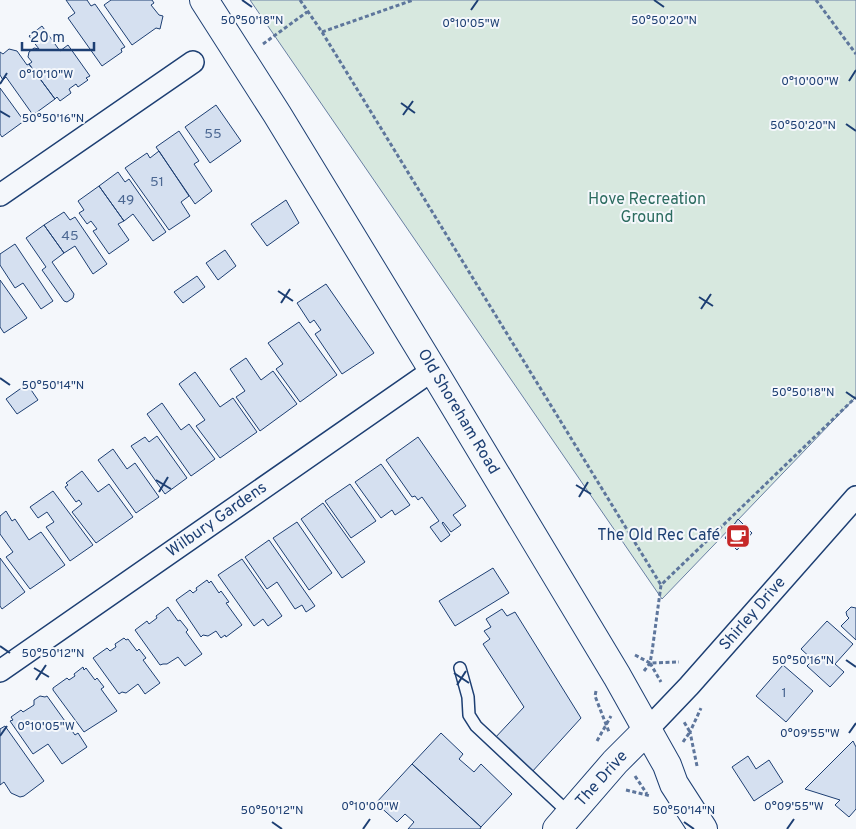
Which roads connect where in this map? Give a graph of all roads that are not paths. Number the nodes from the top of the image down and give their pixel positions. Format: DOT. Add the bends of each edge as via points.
graph roads {
  1 [pos="204,0"];
  2 [pos="193,62"];
  3 [pos="0,195"];
  4 [pos="433,370"];
  5 [pos="856,497"];
  6 [pos="460,668"];
  7 [pos="0,671"];
  8 [pos="647,730"];
  9 [pos="564,821"];
  10 [pos="703,829"];
  1 -- 4 [label="main road, Old Shoreham Road"];
  2 -- 3 [label="street"];
  4 -- 7 [label="street, Wilbury Gardens"];
  4 -- 8 [label="main road, Old Shoreham Road"];
  5 -- 8 [label="street, Shirley Drive"];
  6 -- 9 [label="lane" via="469,715 476,726"];
  8 -- 9 [label="main road, The Drive"];
  8 -- 10 [label="main road, Old Shoreham Road" via="674,784"];
}
